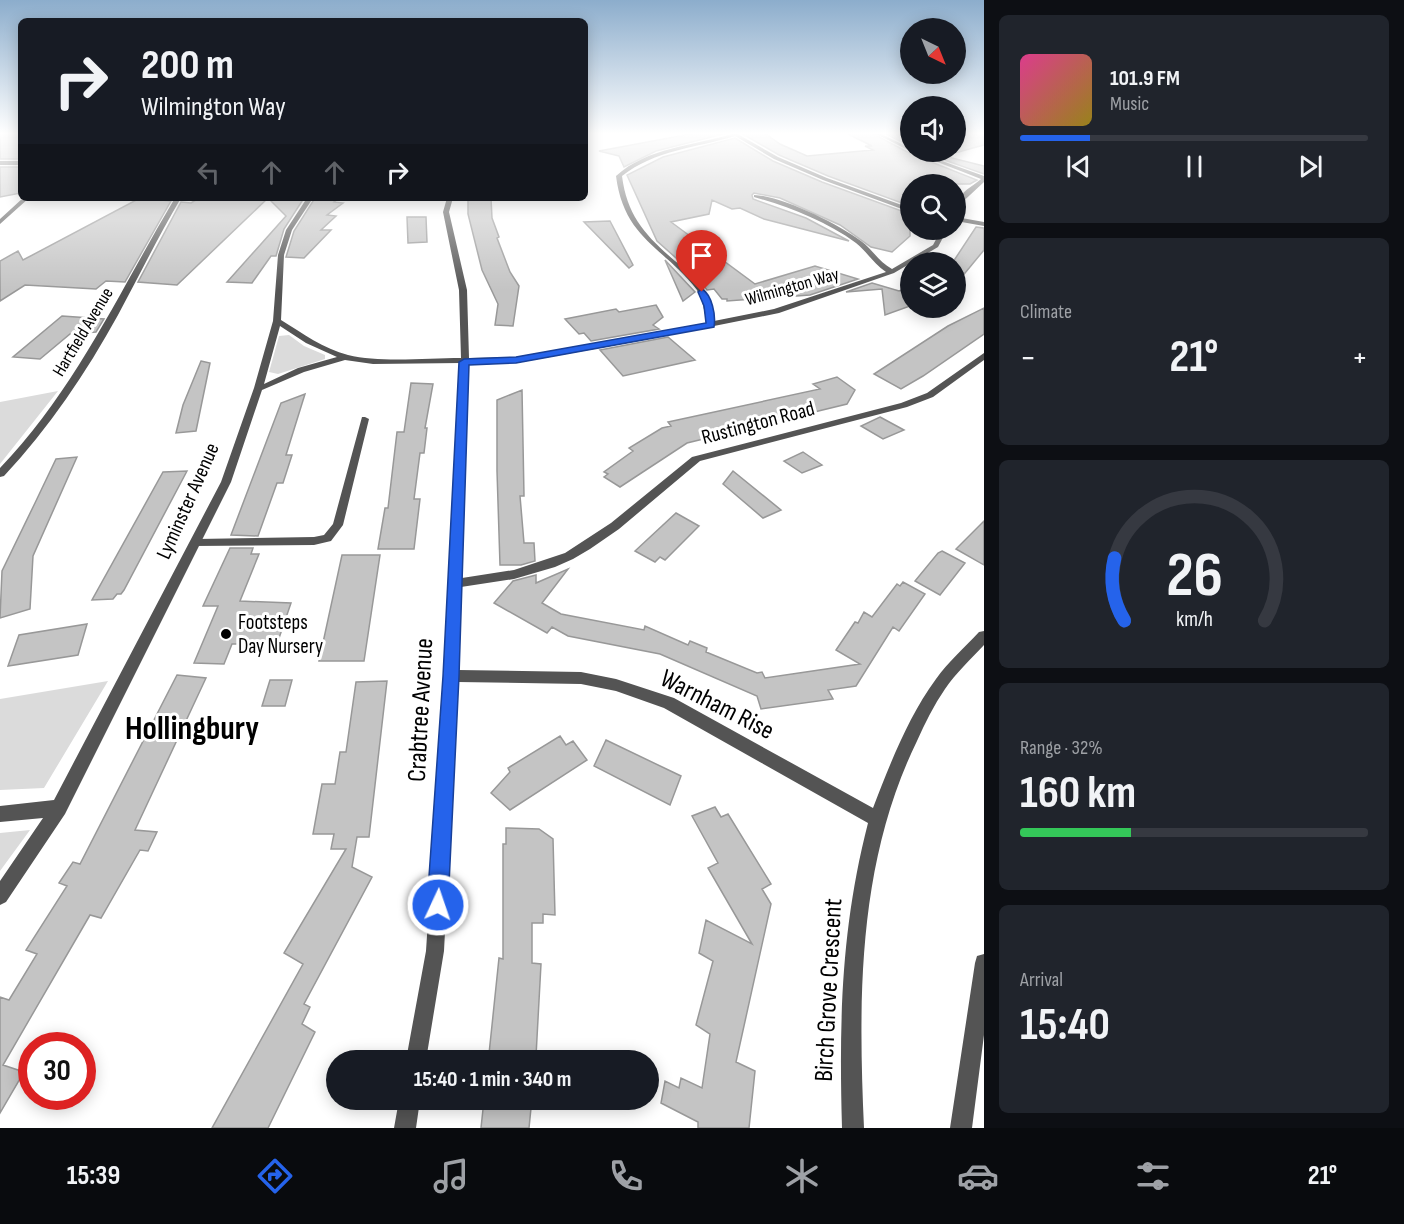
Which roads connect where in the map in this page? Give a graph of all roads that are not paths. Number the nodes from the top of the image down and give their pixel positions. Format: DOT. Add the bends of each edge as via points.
graph roads {
  1 [pos="620,185"];
  2 [pos="840,185"];
  3 [pos="756,196"];
  4 [pos="23,201"];
  5 [pos="176,201"];
  6 [pos="308,201"];
  7 [pos="449,201"];
  8 [pos="900,206"];
  9 [pos="966,221"];
  10 [pos="0,222"];
  11 [pos="984,224"];
  12 [pos="939,240"];
  13 [pos="892,272"];
  14 [pos="277,321"];
  15 [pos="711,325"];
  16 [pos="984,356"];
  17 [pos="345,357"];
  18 [pos="464,362"];
  19 [pos="258,388"];
  20 [pos="365,419"];
  21 [pos="0,474"];
  22 [pos="196,543"];
  23 [pos="455,583"];
  24 [pos="984,636"];
  25 [pos="451,676"];
  26 [pos="59,808"];
  27 [pos="0,814"];
  28 [pos="876,818"];
  29 [pos="0,896"];
  30 [pos="984,963"];
  31 [pos="418,1050"];
  32 [pos="408,1110"];
  33 [pos="405,1128"];
  34 [pos="853,1128"];
  35 [pos="961,1128"];
  1 -- 15 [label="street" via="624,207 656,247 702,292"];
  2 -- 8 [label="street"];
  3 -- 13 [label="street" via="848,235 880,267"];
  4 -- 10 [label="street"];
  5 -- 21 [label="street, Hartfield Avenue" via="71,386"];
  6 -- 14 [label="street, Lyminster Avenue" via="289,230 281,255"];
  7 -- 18 [label="street, Crabtree Avenue" via="446,212 463,290"];
  9 -- 11 [label="street"];
  12 -- 13 [label="street, Wilmington Way" via="936,246"];
  13 -- 15 [label="street, Wilmington Way" via="776,311"];
  14 -- 17 [label="street, Wilmington Way" via="309,342"];
  14 -- 19 [label="street, Lyminster Avenue"];
  15 -- 18 [label="street, Wilmington Way" via="516,360"];
  16 -- 23 [label="street, Rustington Road" via="930,395 904,405 696,459 603,536 572,555 493,580"];
  17 -- 18 [label="street, Wilmington Way"];
  17 -- 19 [label="street, Wilmington Way"];
  18 -- 23 [label="street, Crabtree Avenue"];
  19 -- 22 [label="street, Lyminster Avenue" via="226,482"];
  20 -- 22 [label="lane" via="338,525 332,534 314,541"];
  22 -- 26 [label="street, Lyminster Avenue"];
  23 -- 25 [label="street, Crabtree Avenue"];
  24 -- 28 [label="street, Birch Grove Crescent" via="941,684 903,750"];
  25 -- 28 [label="street, Warnham Rise" via="581,678 616,685 669,703"];
  25 -- 31 [label="street, Crabtree Avenue" via="435,951"];
  26 -- 27 [label="street"];
  26 -- 29 [label="street, Lyminster Avenue"];
  28 -- 34 [label="street, Birch Grove Crescent" via="861,887 853,957 849,1047"];
  30 -- 35 [label="street"];
  32 -- 33 [label="street"];
}
